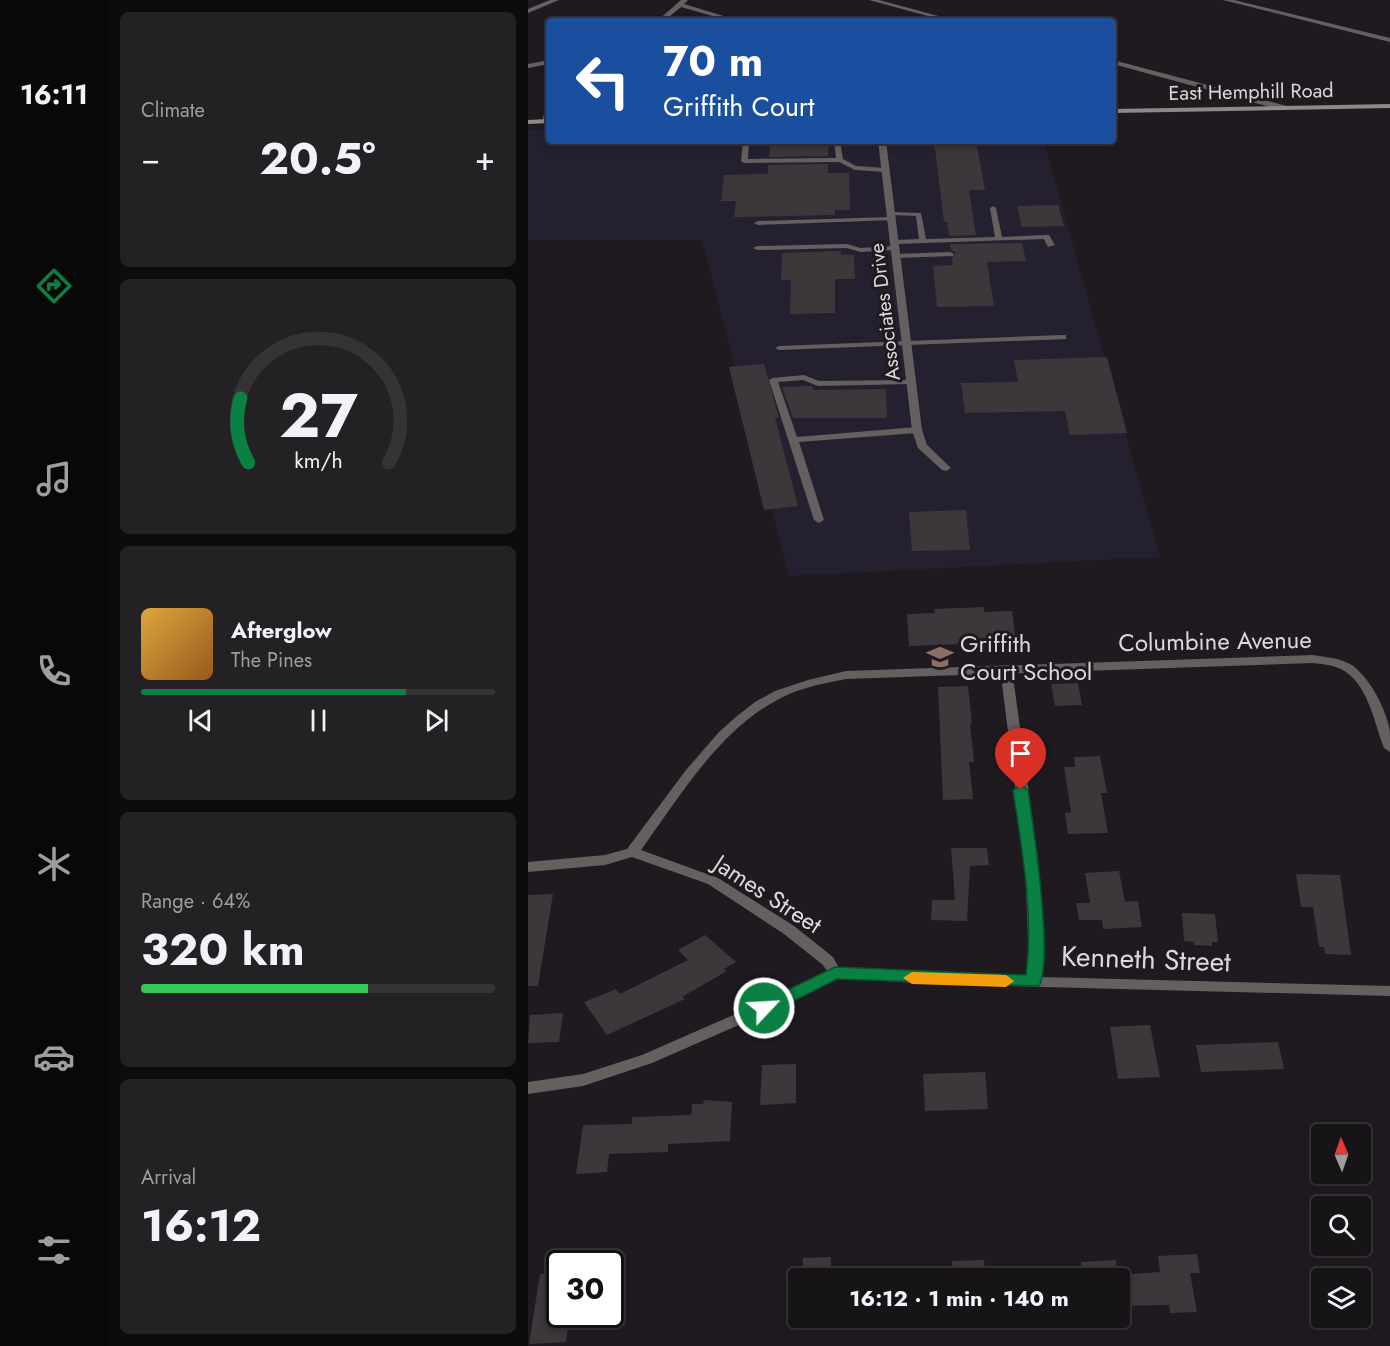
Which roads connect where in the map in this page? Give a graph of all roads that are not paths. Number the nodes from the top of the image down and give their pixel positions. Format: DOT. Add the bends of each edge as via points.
graph roads {
  1 [pos="556,0"];
  2 [pos="872,0"];
  3 [pos="1226,0"];
  4 [pos="683,2"];
  5 [pos="528,11"];
  6 [pos="664,18"];
  7 [pos="728,18"];
  8 [pos="942,18"];
  9 [pos="1390,40"];
  10 [pos="546,63"];
  11 [pos="1116,63"];
  12 [pos="528,68"];
  13 [pos="546,70"];
  14 [pos="1390,106"];
  15 [pos="1284,108"];
  16 [pos="1116,111"];
  17 [pos="546,121"];
  18 [pos="528,122"];
  19 [pos="746,144"];
  20 [pos="837,144"];
  21 [pos="885,144"];
  22 [pos="840,160"];
  23 [pos="886,170"];
  24 [pos="993,208"];
  25 [pos="892,217"];
  26 [pos="758,223"];
  27 [pos="999,239"];
  28 [pos="923,241"];
  29 [pos="1050,245"];
  30 [pos="757,248"];
  31 [pos="896,249"];
  32 [pos="950,254"];
  33 [pos="1063,337"];
  34 [pos="907,345"];
  35 [pos="779,348"];
  36 [pos="911,382"];
  37 [pos="917,430"];
  38 [pos="794,440"];
  39 [pos="946,468"];
  40 [pos="819,520"];
  41 [pos="1008,684"];
  42 [pos="1390,748"];
  43 [pos="632,852"];
  44 [pos="528,867"];
  45 [pos="835,973"];
  46 [pos="1033,981"];
  47 [pos="1390,991"];
  48 [pos="528,1088"];
  1 -- 5 [label="street"];
  2 -- 8 [label="street"];
  3 -- 9 [label="street"];
  4 -- 6 [label="street"];
  4 -- 7 [label="street"];
  10 -- 12 [label="street"];
  11 -- 15 [label="street"];
  12 -- 13 [label="street"];
  14 -- 15 [label="street, East Hemphill Road"];
  15 -- 16 [label="street, East Hemphill Road"];
  17 -- 18 [label="street"];
  19 -- 22 [label="lane" via="744,161"];
  20 -- 22 [label="lane"];
  21 -- 23 [label="street, Associates Drive"];
  22 -- 23 [label="lane" via="855,168"];
  23 -- 25 [label="street, Associates Drive"];
  24 -- 27 [label="lane"];
  25 -- 26 [label="lane"];
  25 -- 28 [label="lane" via="919,214"];
  25 -- 31 [label="street, Associates Drive"];
  27 -- 28 [label="lane"];
  27 -- 29 [label="lane" via="1046,237"];
  28 -- 31 [label="lane"];
  30 -- 31 [label="lane"];
  31 -- 32 [label="lane"];
  31 -- 34 [label="street, Associates Drive"];
  33 -- 34 [label="lane"];
  34 -- 35 [label="lane"];
  34 -- 36 [label="street, Associates Drive"];
  36 -- 37 [label="street, Associates Drive"];
  36 -- 38 [label="lane" via="818,384 804,377 773,380"];
  37 -- 38 [label="lane"];
  37 -- 39 [label="street, Associates Drive" via="922,446"];
  38 -- 40 [label="lane"];
  41 -- 46 [label="street" via="1032,866 1036,959"];
  42 -- 43 [label="street, Columbine Avenue" via="1363,683 1350,670 1313,659 846,675 789,690 760,704 735,723"];
  43 -- 44 [label="street" via="605,860"];
  43 -- 45 [label="street, James Street" via="713,881 741,897 828,961"];
  45 -- 46 [label="street, Kenneth Street"];
  45 -- 48 [label="street, Kenneth Street" via="647,1059 582,1080"];
  46 -- 47 [label="street, Kenneth Street"];
}
